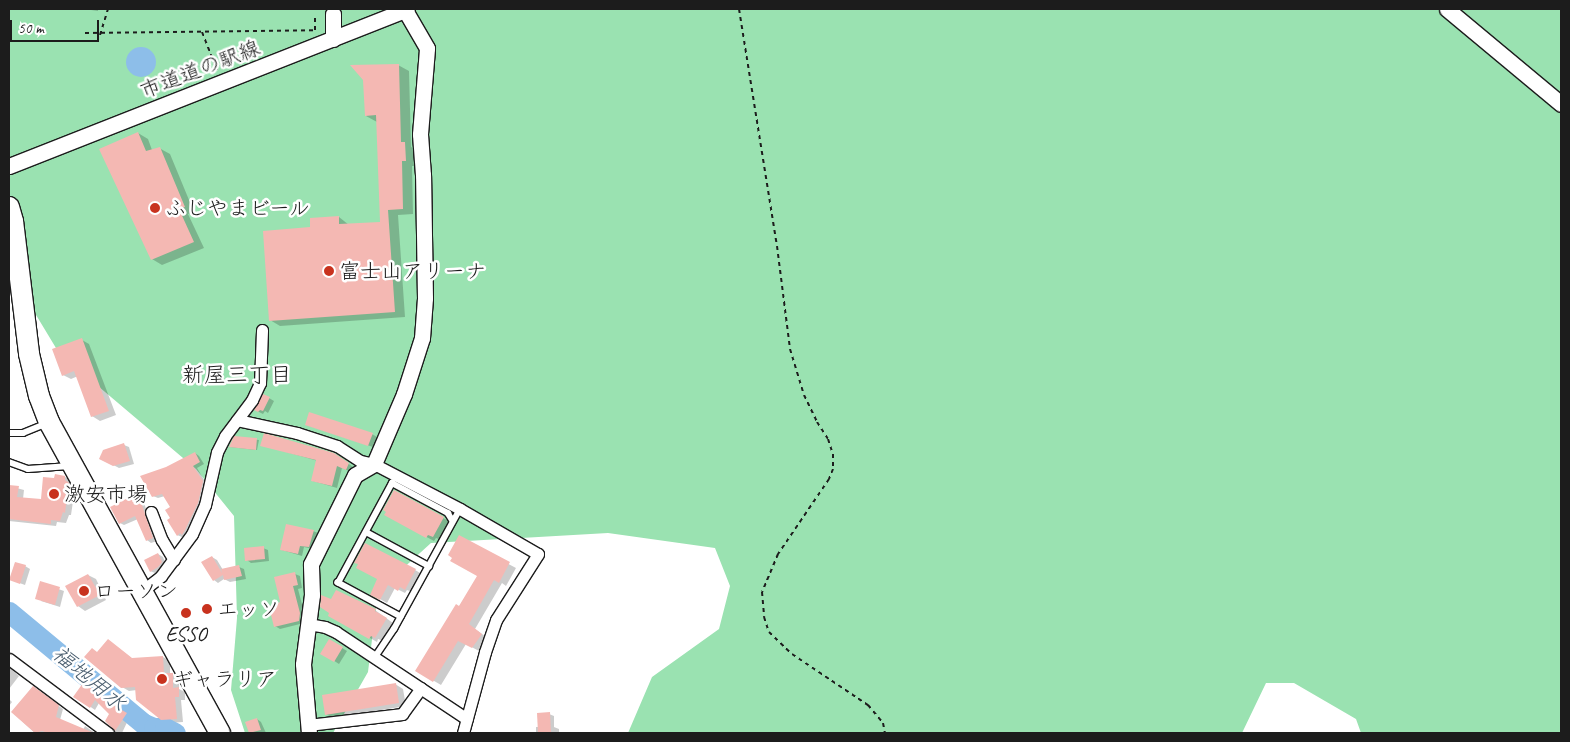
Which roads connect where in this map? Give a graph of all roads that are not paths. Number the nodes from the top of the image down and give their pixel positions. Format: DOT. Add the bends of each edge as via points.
graph roads {
  1 [pos="406,9"];
  2 [pos="1448,9"];
  3 [pos="333,14"];
  4 [pos="333,39"];
  5 [pos="1561,104"];
  6 [pos="9,166"];
  7 [pos="9,207"];
  8 [pos="262,330"];
  9 [pos="237,420"];
  10 [pos="49,422"];
  11 [pos="9,433"];
  12 [pos="9,462"];
  13 [pos="374,464"];
  14 [pos="73,465"];
  15 [pos="460,509"];
  16 [pos="151,512"];
  17 [pos="453,521"];
  18 [pos="366,532"];
  19 [pos="174,560"];
  20 [pos="429,566"];
  21 [pos="142,591"];
  22 [pos="401,617"];
  23 [pos="308,624"];
  24 [pos="375,657"];
  25 [pos="9,659"];
  26 [pos="421,688"];
  27 [pos="467,719"];
  28 [pos="308,729"];
  29 [pos="108,733"];
  30 [pos="220,733"];
  31 [pos="463,733"];
  1 -- 4 [label="street, 市道道の駅線"];
  1 -- 13 [label="street" via="427,48 420,134 425,298 422,338"];
  2 -- 5 [label="street"];
  3 -- 4 [label="street"];
  4 -- 6 [label="street, 市道道の駅線"];
  7 -- 10 [label="highway" via="29,354"];
  8 -- 9 [label="street" via="260,383"];
  9 -- 13 [label="street" via="297,433 337,446 360,461"];
  9 -- 19 [label="street" via="217,452 205,505 192,534"];
  10 -- 11 [label="lane" via="23,433"];
  10 -- 14 [label="highway"];
  12 -- 14 [label="lane" via="28,469"];
  13 -- 15 [label="street"];
  13 -- 23 [label="street" via="354,475 311,564 312,595"];
  14 -- 21 [label="highway"];
  15 -- 17 [label="lane"];
  15 -- 27 [label="street" via="538,554 496,620"];
  16 -- 19 [label="street"];
  17 -- 18 [label="lane" via="448,513 392,483"];
  17 -- 20 [label="lane"];
  18 -- 20 [label="lane"];
  18 -- 22 [label="lane" via="338,583"];
  19 -- 21 [label="street"];
  20 -- 22 [label="lane"];
  21 -- 30 [label="highway"];
  22 -- 24 [label="lane"];
  23 -- 24 [label="street" via="325,626"];
  23 -- 28 [label="street" via="303,664"];
  24 -- 26 [label="street"];
  25 -- 29 [label="street"];
  26 -- 27 [label="street"];
  26 -- 28 [label="street" via="402,714"];
  27 -- 31 [label="street"];
}
